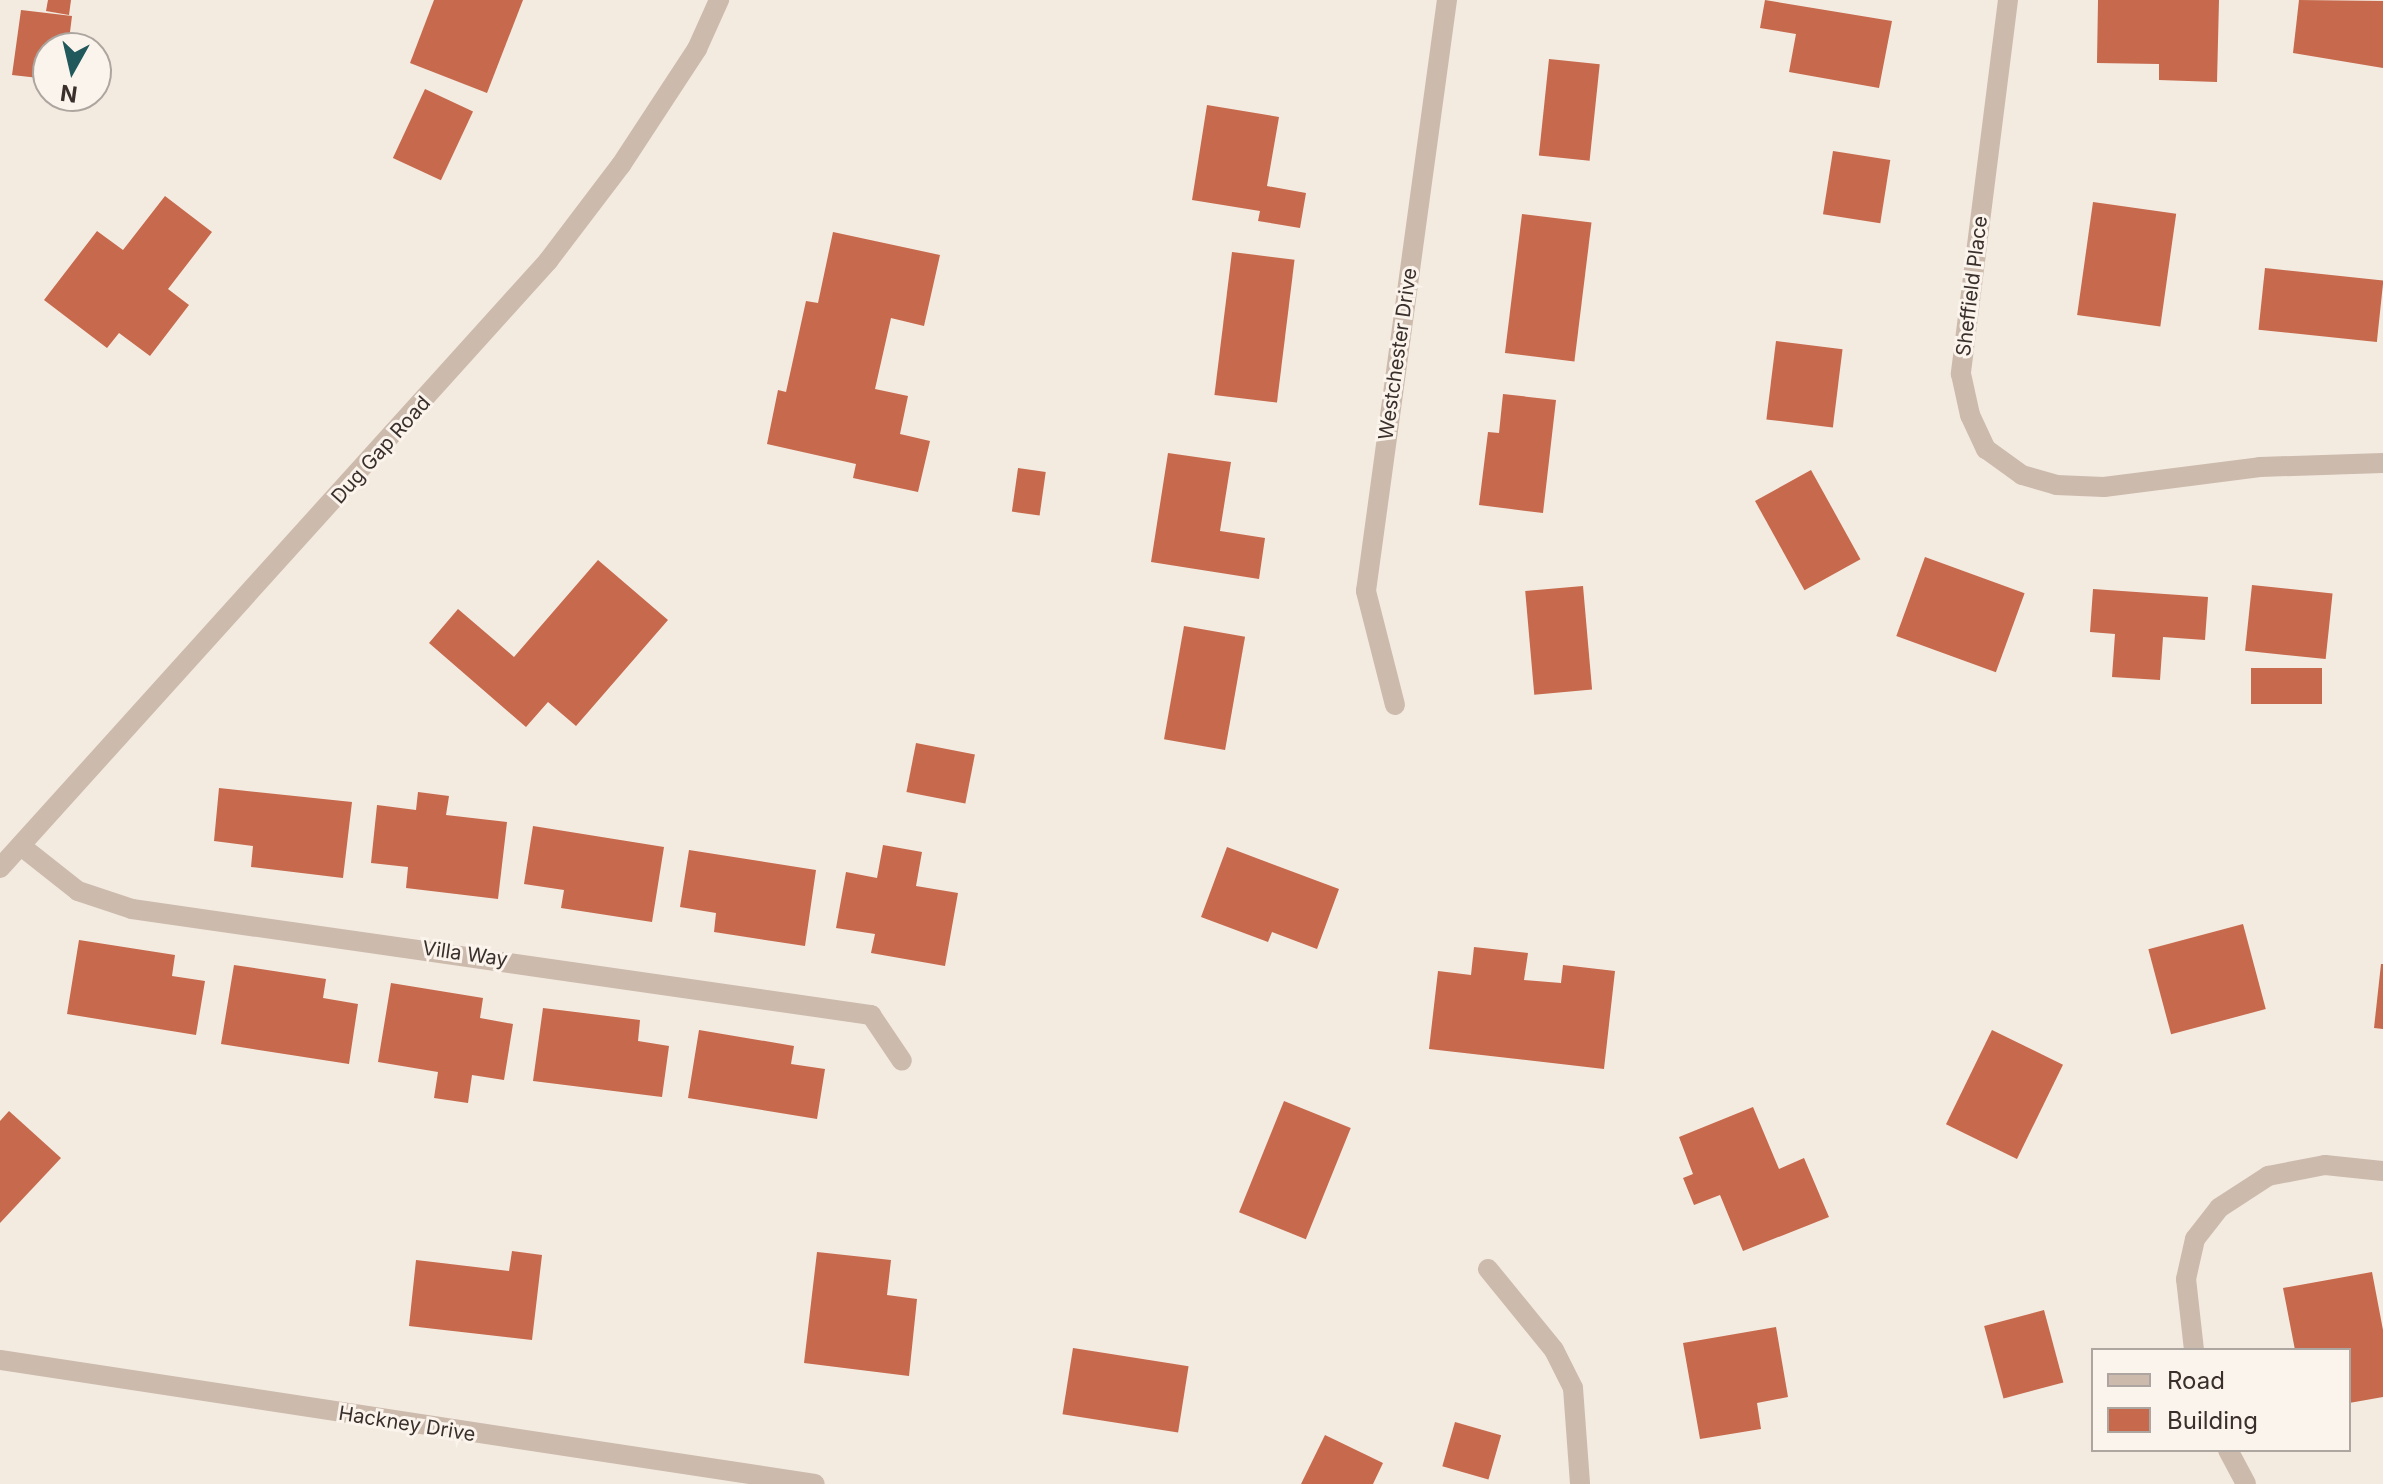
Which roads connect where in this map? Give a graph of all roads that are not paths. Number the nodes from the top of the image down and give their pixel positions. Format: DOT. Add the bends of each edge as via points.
graph roads {
  1 [pos="719,0"];
  2 [pos="1447,0"];
  3 [pos="2008,0"];
  4 [pos="2383,463"];
  5 [pos="1395,705"];
  6 [pos="21,846"];
  7 [pos="0,868"];
  8 [pos="902,1061"];
  9 [pos="2383,1171"];
  10 [pos="1488,1269"];
  11 [pos="2194,1348"];
  12 [pos="0,1360"];
  13 [pos="2229,1452"];
  14 [pos="815,1484"];
  15 [pos="1580,1484"];
  16 [pos="2246,1484"];
  1 -- 6 [label="street, Dug Gap Road" via="680,75 548,261"];
  2 -- 5 [label="street, Westchester Drive" via="1366,591"];
  3 -- 4 [label="street, Sheffield Place" via="1961,374 1970,415 1986,449 2022,475 2056,485 2104,487 2260,467"];
  6 -- 7 [label="street, Dug Gap Road"];
  6 -- 8 [label="street, Villa Way" via="78,891 132,909 871,1015"];
  9 -- 11 [label="street" via="2325,1165 2268,1176 2219,1208 2195,1239 2186,1279"];
  10 -- 15 [label="street" via="1554,1350 1573,1388"];
  12 -- 14 [label="street, Hackney Drive"];
  13 -- 16 [label="street"];
}
